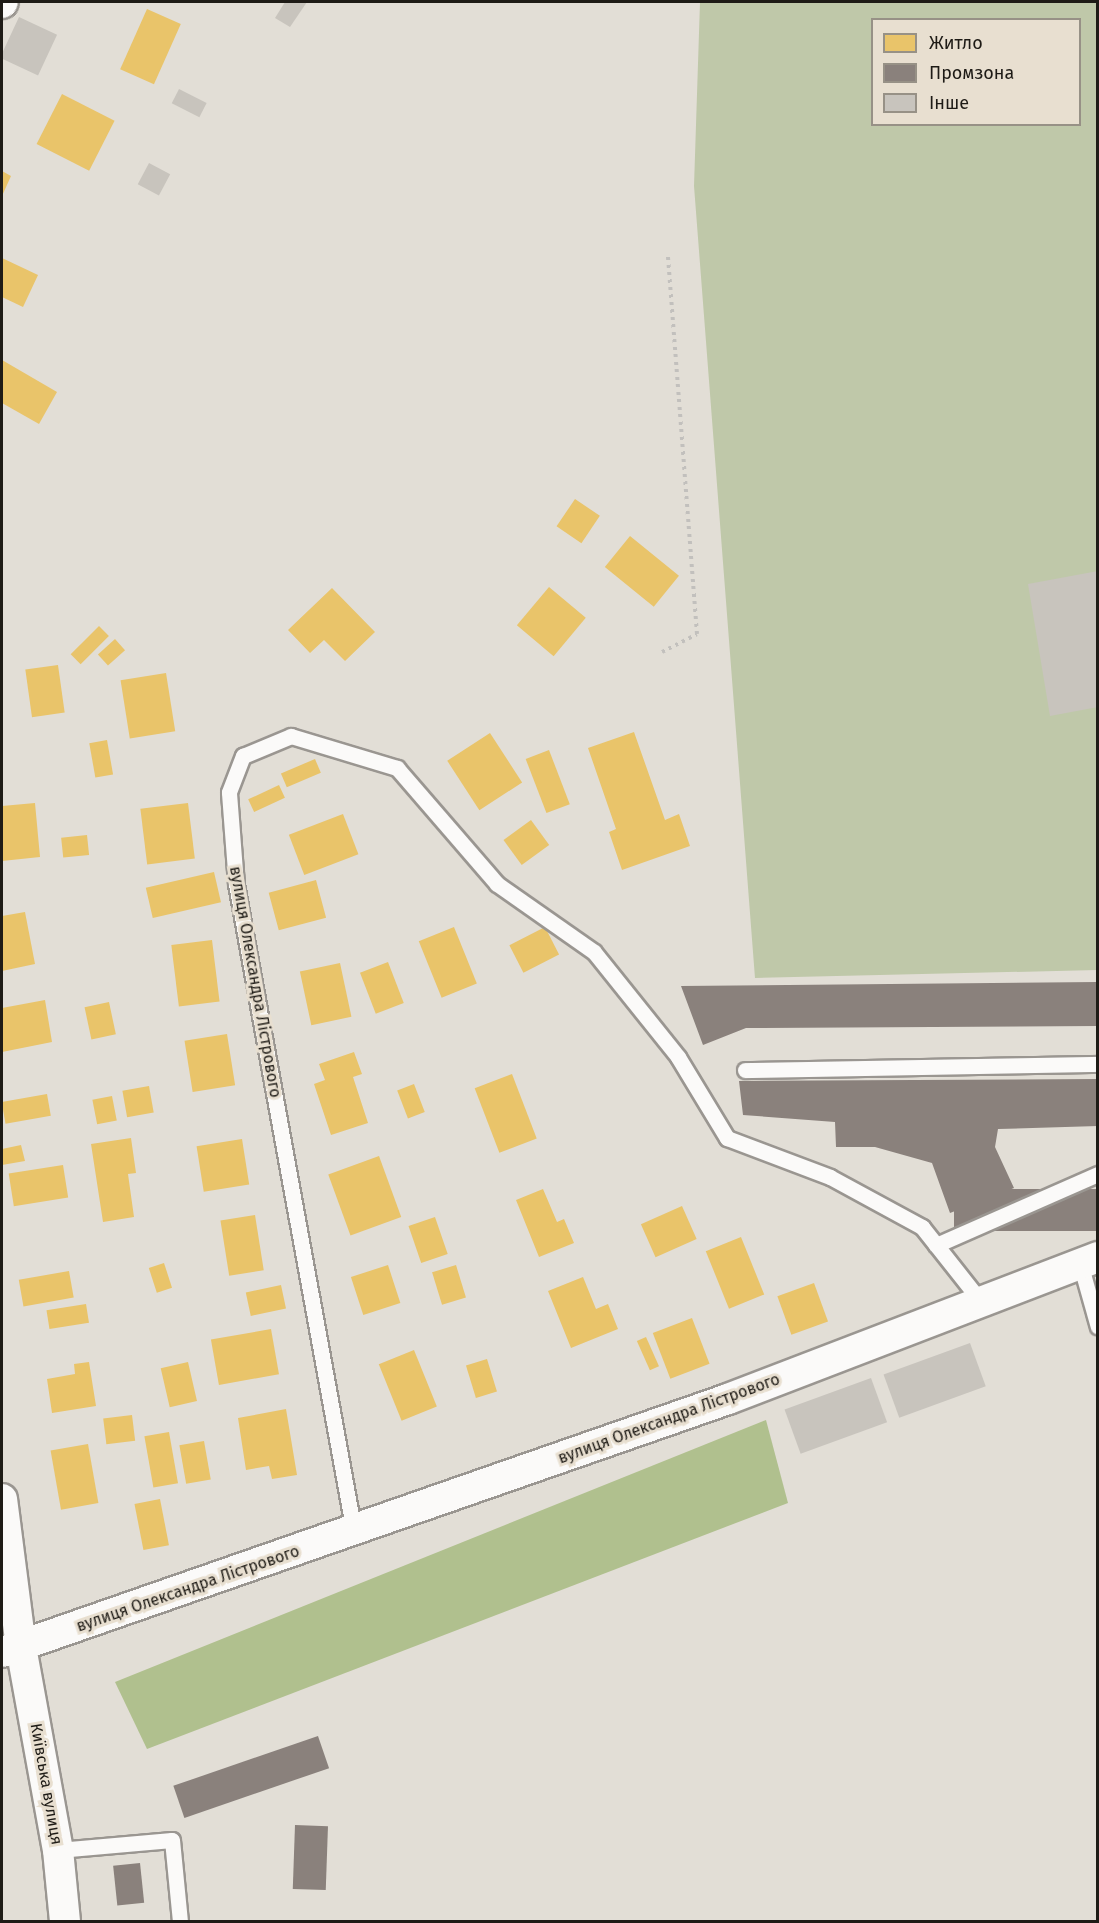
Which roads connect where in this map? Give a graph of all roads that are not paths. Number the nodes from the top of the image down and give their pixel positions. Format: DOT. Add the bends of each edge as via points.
graph roads {
  1 [pos="1098,1064"];
  2 [pos="745,1070"];
  3 [pos="1098,1174"];
  4 [pos="936,1245"];
  5 [pos="1089,1260"];
  6 [pos="982,1303"];
  7 [pos="1098,1327"];
  8 [pos="2,1499"];
  9 [pos="354,1532"];
  10 [pos="11,1649"];
  11 [pos="58,1850"];
  12 [pos="65,1922"];
  13 [pos="180,1922"];
  1 -- 2 [label="lane"];
  3 -- 4 [label="lane"];
  4 -- 6 [label="lane, вулиця Олександра Лістрового"];
  4 -- 9 [label="lane, вулиця Олександра Лістрового" via="922,1227 830,1177 727,1138 678,1057 594,952 497,884 397,768 291,736 243,756 229,792 236,885"];
  5 -- 6 [label="street, вулиця Олександра Лістрового"];
  5 -- 7 [label="lane"];
  6 -- 9 [label="street, вулиця Олександра Лістрового" via="728,1399"];
  8 -- 10 [label="street"];
  9 -- 10 [label="street, вулиця Олександра Лістрового"];
  10 -- 11 [label="street, Київська вулиця"];
  11 -- 12 [label="street, Київська вулиця"];
  11 -- 13 [label="lane" via="172,1840"];
}
